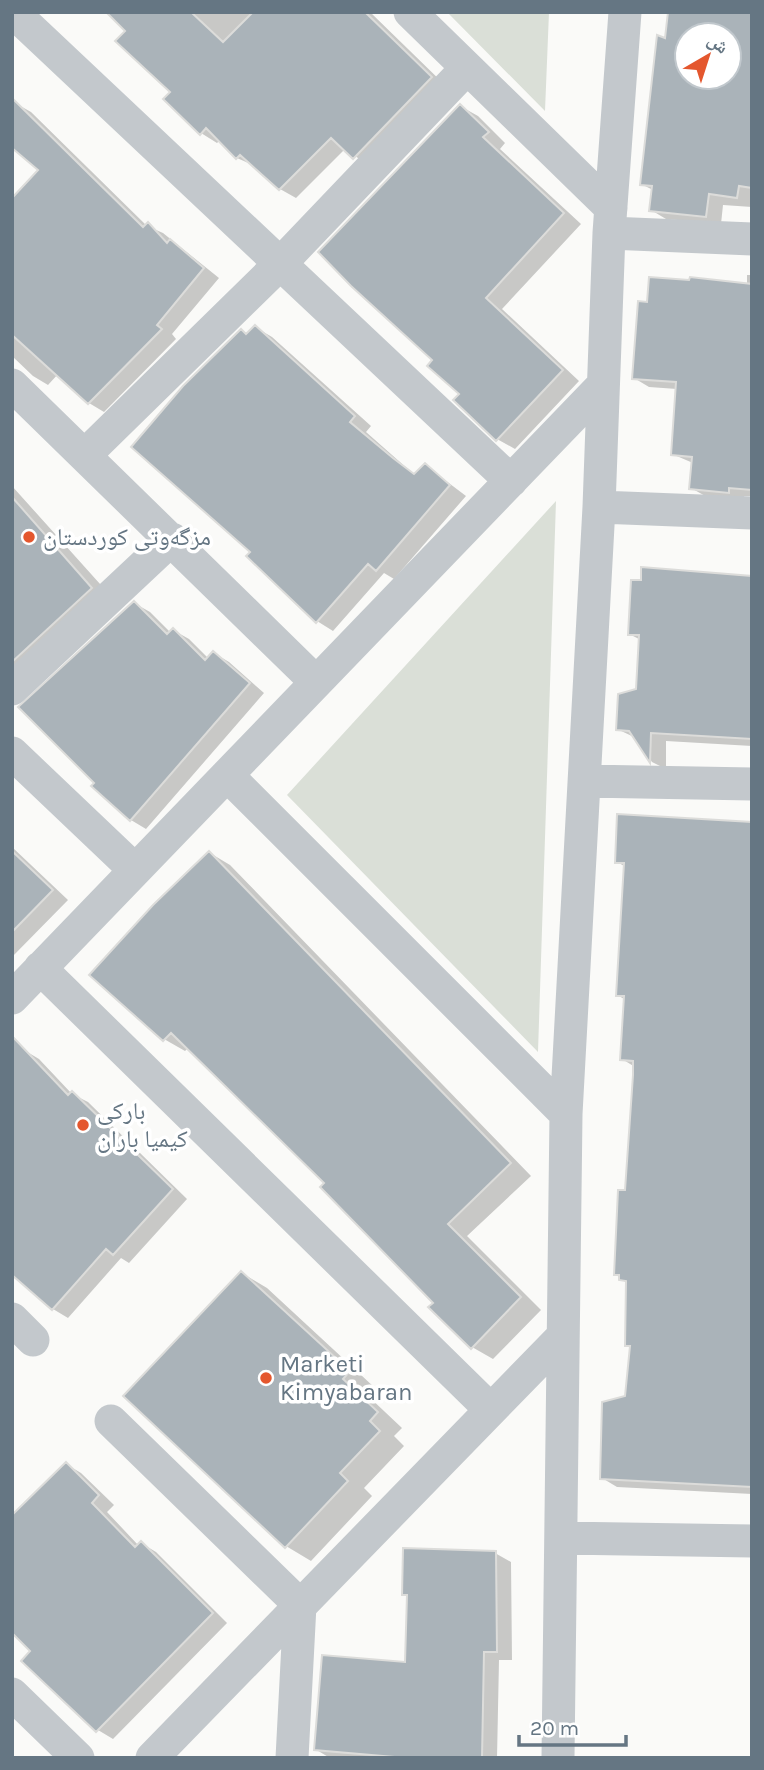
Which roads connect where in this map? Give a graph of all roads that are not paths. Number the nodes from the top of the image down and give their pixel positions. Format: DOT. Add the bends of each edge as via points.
graph roads {
  1 [pos="13,12"];
  2 [pos="410,12"];
  3 [pos="625,12"];
  4 [pos="467,68"];
  5 [pos="610,220"];
  6 [pos="752,239"];
  7 [pos="280,264"];
  8 [pos="12,385"];
  9 [pos="603,385"];
  10 [pos="85,455"];
  11 [pos="511,481"];
  12 [pos="599,507"];
  13 [pos="752,513"];
  14 [pos="172,539"];
  15 [pos="316,682"];
  16 [pos="12,689"];
  17 [pos="12,753"];
  18 [pos="227,775"];
  19 [pos="585,781"];
  20 [pos="752,785"];
  21 [pos="135,870"];
  22 [pos="40,968"];
  23 [pos="12,998"];
  24 [pos="566,1114"];
  25 [pos="563,1336"];
  26 [pos="491,1410"];
  27 [pos="111,1421"];
  28 [pos="561,1538"];
  29 [pos="752,1541"];
  30 [pos="300,1605"];
  31 [pos="12,1694"];
  32 [pos="78,1758"];
  33 [pos="152,1758"];
  34 [pos="292,1758"];
  35 [pos="558,1758"];
  1 -- 7 [label="street"];
  2 -- 4 [label="street"];
  3 -- 5 [label="street"];
  4 -- 5 [label="street"];
  4 -- 7 [label="street"];
  5 -- 6 [label="street"];
  5 -- 9 [label="street"];
  7 -- 10 [label="street"];
  7 -- 11 [label="street"];
  8 -- 10 [label="street"];
  9 -- 11 [label="street"];
  9 -- 12 [label="street"];
  10 -- 14 [label="street"];
  11 -- 15 [label="street"];
  12 -- 13 [label="street"];
  12 -- 19 [label="street"];
  14 -- 15 [label="street"];
  14 -- 16 [label="street"];
  15 -- 18 [label="street"];
  17 -- 21 [label="street"];
  18 -- 21 [label="street"];
  18 -- 24 [label="street"];
  19 -- 20 [label="street"];
  19 -- 24 [label="street"];
  21 -- 22 [label="street"];
  22 -- 23 [label="street"];
  22 -- 26 [label="street"];
  24 -- 25 [label="street"];
  25 -- 26 [label="street"];
  25 -- 28 [label="street"];
  26 -- 30 [label="street"];
  27 -- 30 [label="street"];
  28 -- 29 [label="street"];
  28 -- 35 [label="street"];
  30 -- 33 [label="street"];
  30 -- 34 [label="street"];
  31 -- 32 [label="street"];
}
